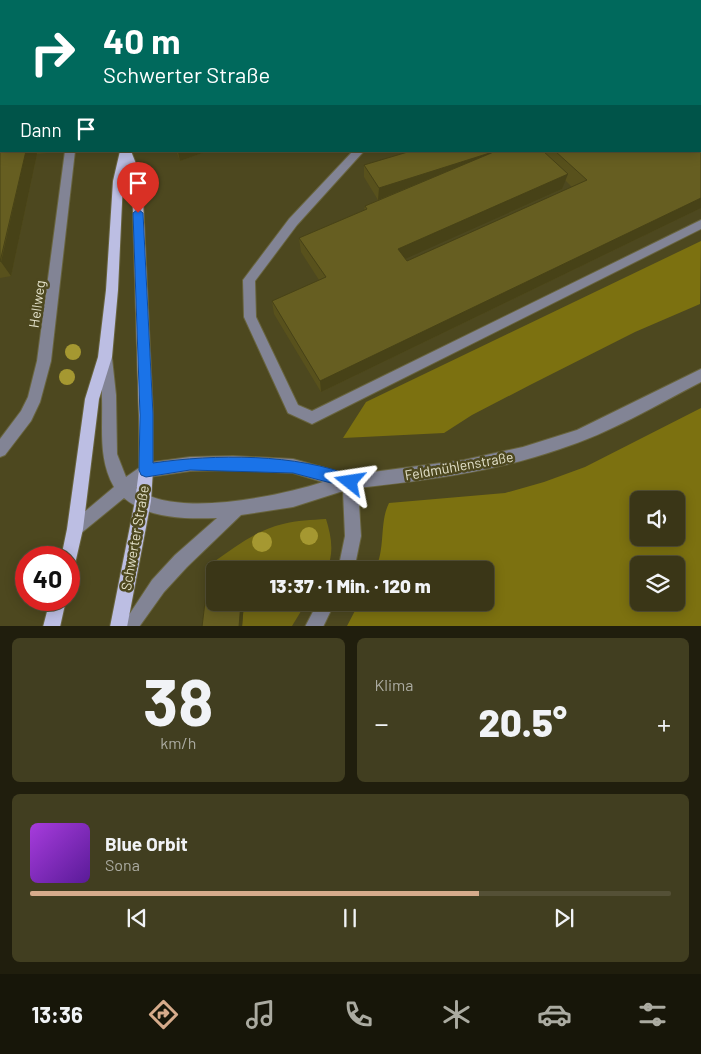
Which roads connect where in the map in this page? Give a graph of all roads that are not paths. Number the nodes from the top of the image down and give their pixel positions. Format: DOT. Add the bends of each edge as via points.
graph roads {
  1 [pos="70,152"];
  2 [pos="125,152"];
  3 [pos="125,152"];
  4 [pos="358,152"];
  5 [pos="701,224"];
  6 [pos="105,357"];
  7 [pos="701,375"];
  8 [pos="0,450"];
  9 [pos="146,470"];
  10 [pos="350,482"];
  11 [pos="124,488"];
  12 [pos="143,501"];
  13 [pos="237,509"];
  14 [pos="74,529"];
  15 [pos="71,546"];
  16 [pos="349,561"];
  17 [pos="55,611"];
  18 [pos="322,611"];
  19 [pos="51,626"];
  20 [pos="118,626"];
  21 [pos="129,626"];
  22 [pos="313,626"];
  1 -- 8 [label="street, Hellweg" via="44,361 35,398 26,416"];
  2 -- 6 [label="main road, Schwerter Straße" via="118,181"];
  3 -- 9 [label="main road, Schwerter Straße" via="137,179"];
  4 -- 5 [label="street" via="293,222 249,280 250,317 293,409 312,418"];
  6 -- 11 [label="street, Feldmühlenstraße" via="113,469"];
  6 -- 14 [label="main road, Schwerter Straße" via="92,399"];
  7 -- 10 [label="street, Feldmühlenstraße" via="613,421 563,442 507,459 402,477"];
  9 -- 10 [label="street, Feldmühlenstraße" via="190,464 293,466"];
  9 -- 11 [label="street"];
  9 -- 12 [label="main road, Schwerter Straße"];
  10 -- 13 [label="street, Feldmühlenstraße" via="294,498"];
  10 -- 16 [label="street" via="354,542"];
  11 -- 12 [label="street, Feldmühlenstraße"];
  11 -- 14 [label="street"];
  12 -- 13 [label="street, Feldmühlenstraße" via="183,512"];
  12 -- 20 [label="main road, Schwerter Straße"];
  13 -- 21 [label="street" via="181,561"];
  14 -- 15 [label="main road, Schwerter Straße"];
  17 -- 19 [label="main road"];
  18 -- 22 [label="street"];
}
